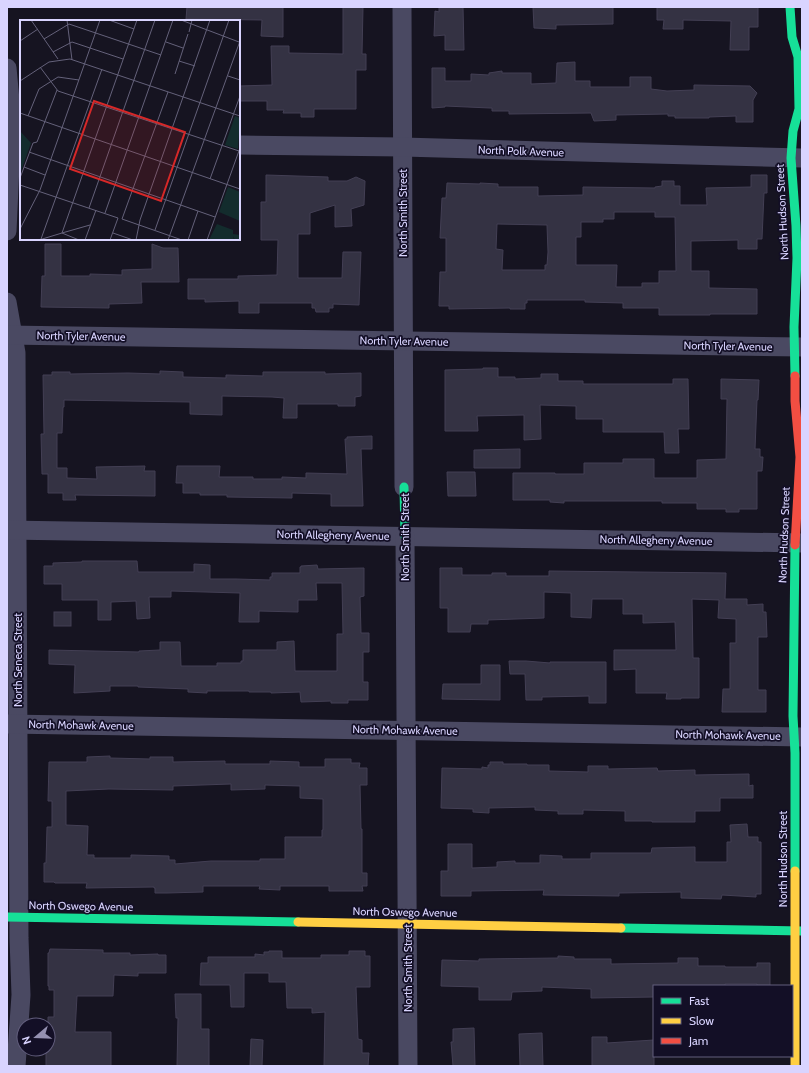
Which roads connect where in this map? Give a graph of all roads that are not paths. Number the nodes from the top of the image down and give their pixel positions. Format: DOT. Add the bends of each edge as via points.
graph roads {
  1 [pos="402,7"];
  2 [pos="790,7"];
  3 [pos="7,68"];
  4 [pos="13,141"];
  5 [pos="240,145"];
  6 [pos="403,147"];
  7 [pos="797,158"];
  8 [pos="7,231"];
  9 [pos="7,302"];
  10 [pos="10,335"];
  11 [pos="404,341"];
  12 [pos="798,347"];
  13 [pos="404,488"];
  14 [pos="12,530"];
  15 [pos="405,536"];
  16 [pos="798,543"];
  17 [pos="13,724"];
  18 [pos="406,730"];
  19 [pos="798,737"];
  20 [pos="13,917"];
  21 [pos="407,924"];
  22 [pos="799,931"];
  23 [pos="16,1066"];
  24 [pos="408,1066"];
  25 [pos="795,1066"];
  1 -- 6 [label="street, North Smith Street"];
  2 -- 7 [label="street, North Hudson Street" via="792,37 798,57 799,110 793,131"];
  3 -- 4 [label="street"];
  4 -- 8 [label="street"];
  5 -- 6 [label="street, North Polk Avenue"];
  6 -- 7 [label="street, North Polk Avenue"];
  6 -- 11 [label="street, North Smith Street"];
  7 -- 12 [label="street, North Hudson Street" via="792,180 796,226"];
  9 -- 10 [label="street, North Seneca Street"];
  10 -- 11 [label="street, North Tyler Avenue"];
  10 -- 14 [label="street, North Seneca Street" via="16,353"];
  11 -- 12 [label="street, North Tyler Avenue"];
  11 -- 13 [label="street, North Smith Street"];
  12 -- 16 [label="street, North Hudson Street" via="795,401 800,457"];
  13 -- 15 [label="street, North Smith Street"];
  14 -- 15 [label="street, North Allegheny Avenue"];
  14 -- 17 [label="street, North Seneca Street"];
  15 -- 16 [label="street, North Allegheny Avenue"];
  15 -- 18 [label="street, North Smith Street"];
  16 -- 19 [label="street, North Hudson Street" via="793,716"];
  17 -- 18 [label="street, North Mohawk Avenue"];
  17 -- 20 [label="street, North Seneca Street"];
  18 -- 19 [label="street, North Mohawk Avenue"];
  18 -- 21 [label="street, North Smith Street"];
  19 -- 22 [label="street, North Hudson Street"];
  20 -- 21 [label="street, North Oswego Avenue"];
  20 -- 23 [label="street, North Seneca Street" via="21,995"];
  21 -- 22 [label="street, North Oswego Avenue"];
  21 -- 24 [label="street, North Smith Street"];
  22 -- 25 [label="street, North Hudson Street"];
}
